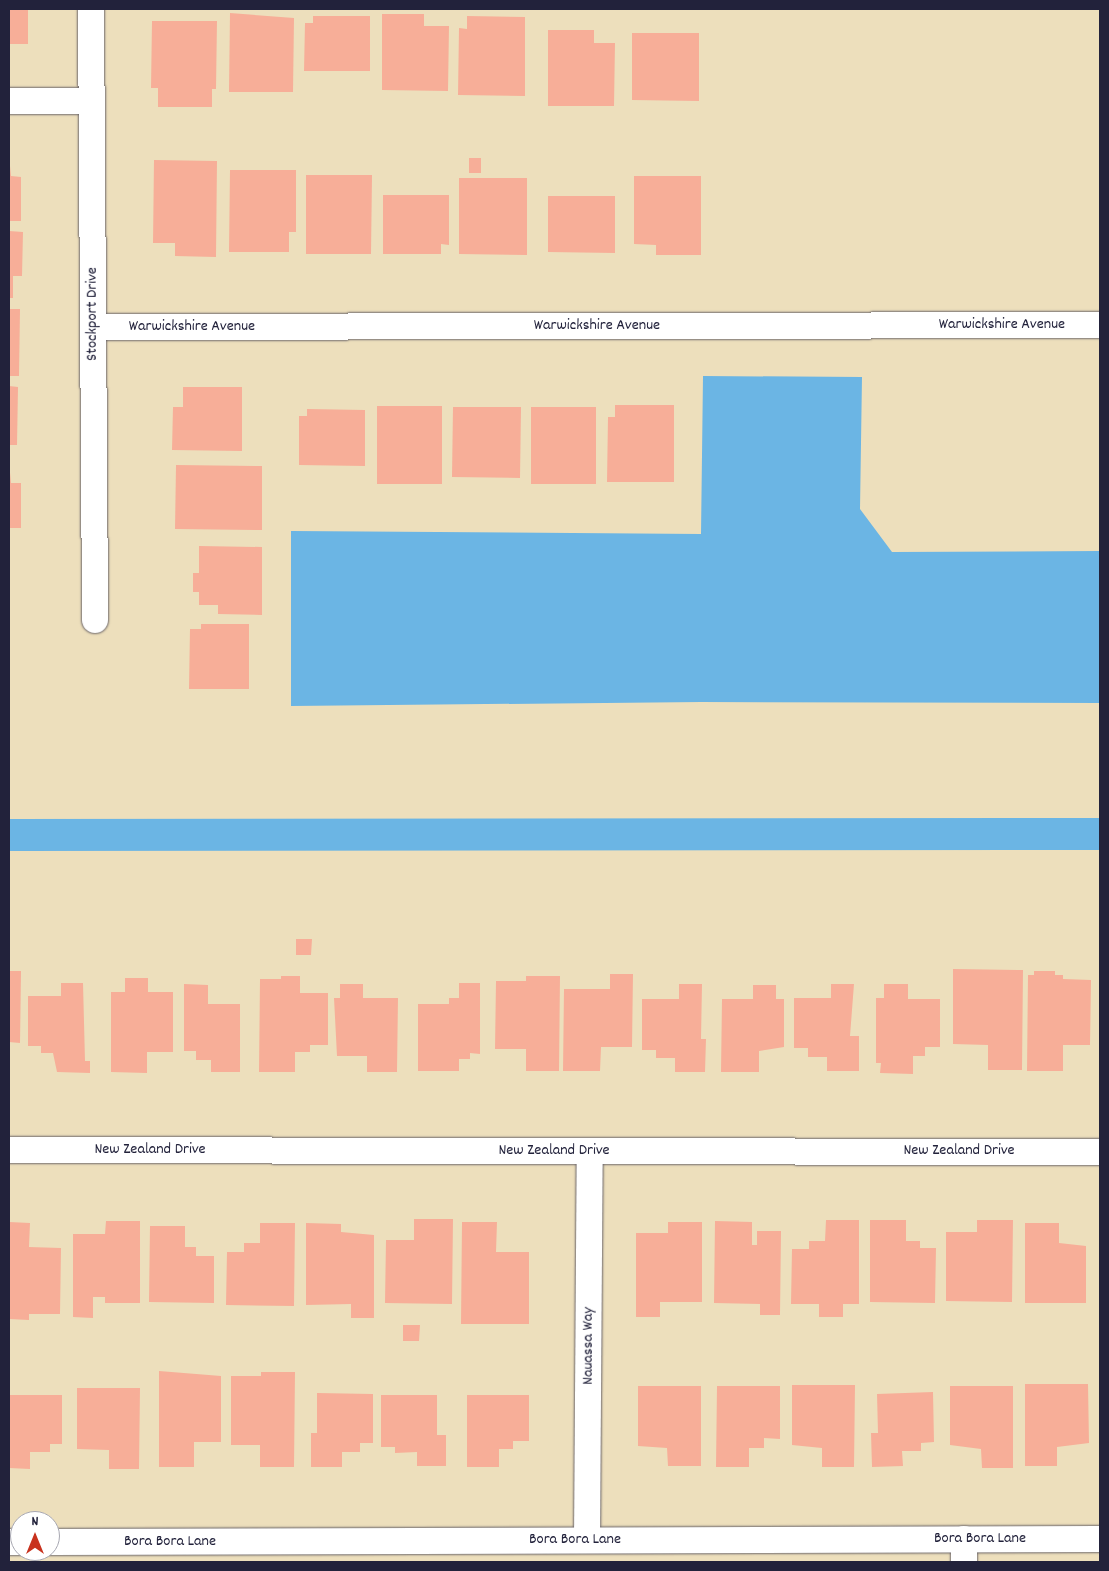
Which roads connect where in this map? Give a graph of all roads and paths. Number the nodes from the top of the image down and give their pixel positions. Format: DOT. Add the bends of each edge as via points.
graph roads {
  1 [pos="92,9"];
  2 [pos="9,101"];
  3 [pos="92,101"];
  4 [pos="1100,325"];
  5 [pos="94,327"];
  6 [pos="95,620"];
  7 [pos="9,1150"];
  8 [pos="590,1151"];
  9 [pos="1100,1152"];
  10 [pos="1100,1538"];
  11 [pos="588,1540"];
  12 [pos="60,1542"];
  13 [pos="964,1551"];
  1 -- 3 [label="street, Stockport Drive"];
  2 -- 3 [label="street"];
  3 -- 5 [label="street, Stockport Drive"];
  4 -- 5 [label="street, Warwickshire Avenue"];
  5 -- 6 [label="street, Stockport Drive"];
  7 -- 8 [label="street, New Zealand Drive"];
  8 -- 9 [label="street, New Zealand Drive"];
  8 -- 11 [label="street, Nauassa Way"];
  10 -- 13 [label="street, Bora Bora Lane"];
  11 -- 12 [label="street, Bora Bora Lane"];
  11 -- 13 [label="street, Bora Bora Lane"];
}
